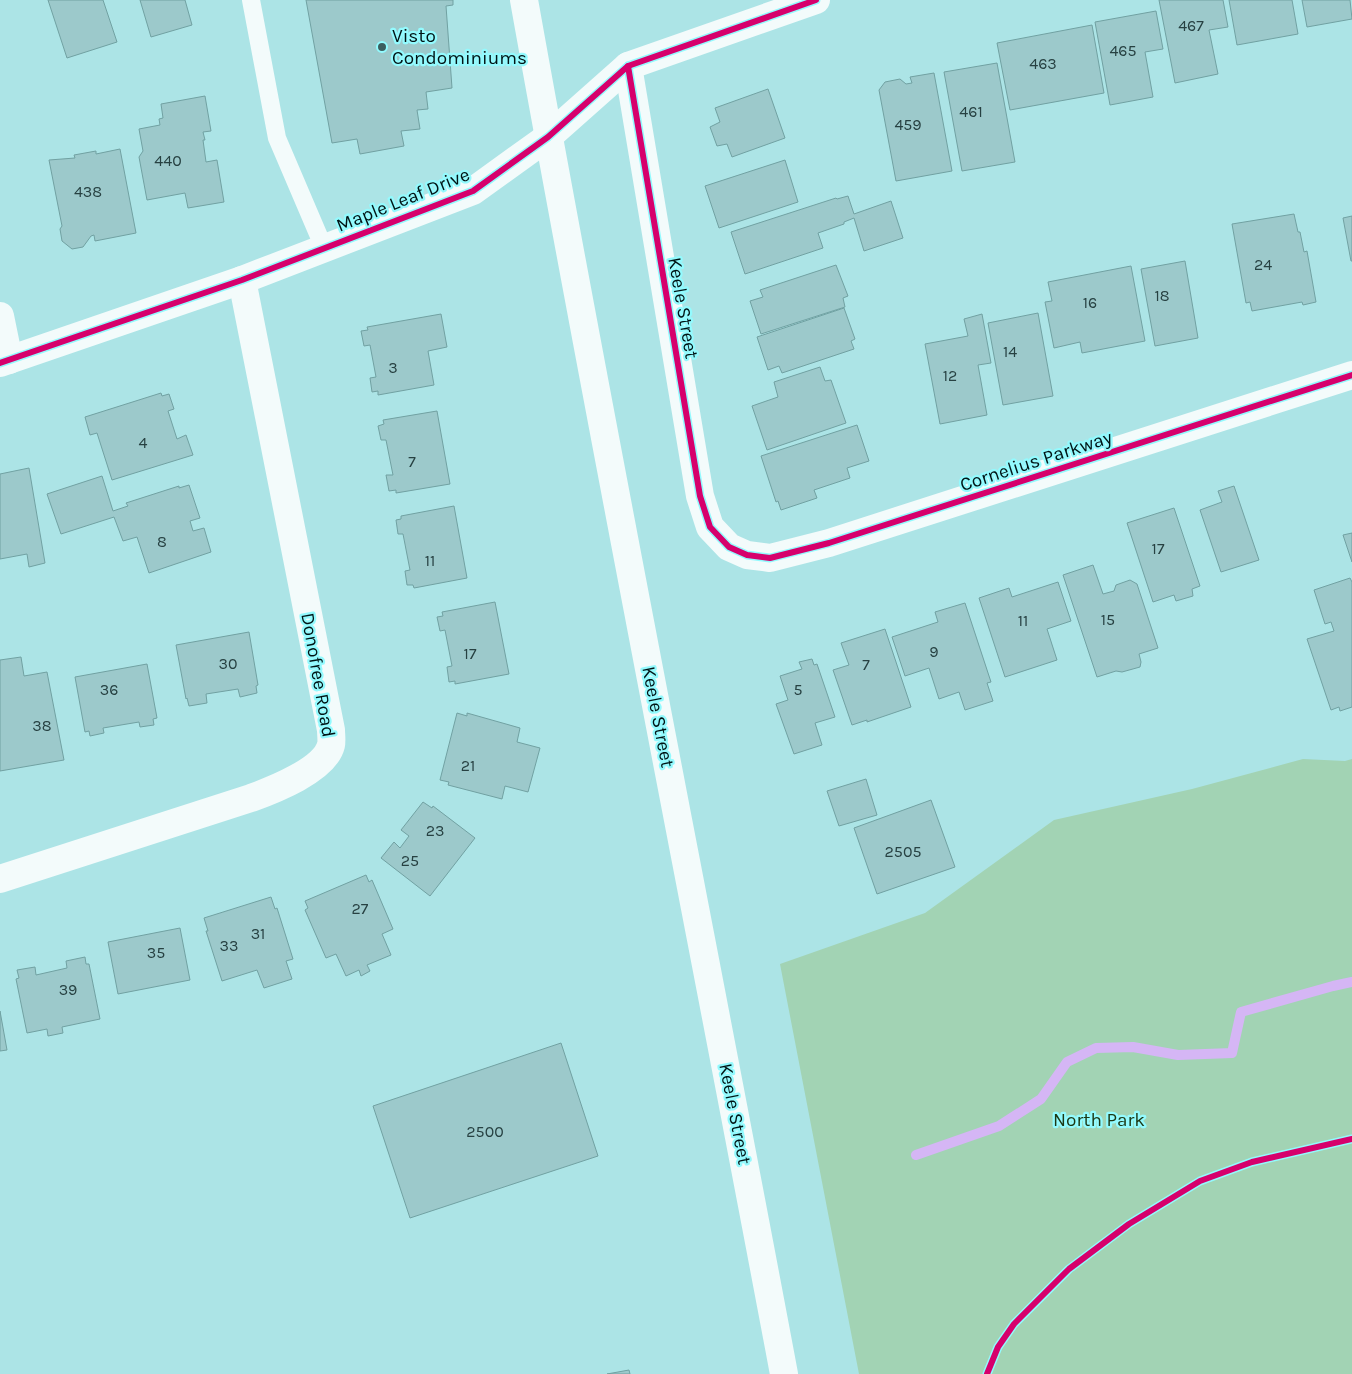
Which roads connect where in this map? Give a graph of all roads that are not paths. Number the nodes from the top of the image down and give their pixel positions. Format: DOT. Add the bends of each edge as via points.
graph roads {
  1 [pos="251,0"];
  2 [pos="524,0"];
  3 [pos="816,0"];
  4 [pos="628,66"];
  5 [pos="548,137"];
  6 [pos="324,248"];
  7 [pos="242,280"];
  8 [pos="0,316"];
  9 [pos="5,362"];
  10 [pos="1352,374"];
  11 [pos="729,547"];
  12 [pos="0,879"];
  13 [pos="784,1374"];
  1 -- 6 [label="lane" via="277,138"];
  2 -- 5 [label="street, Keele Street"];
  3 -- 4 [label="street, Maple Leaf Drive"];
  4 -- 5 [label="street, Maple Leaf Drive"];
  4 -- 11 [label="street, Keele Street" via="700,496 710,527"];
  5 -- 6 [label="street, Maple Leaf Drive" via="473,190"];
  5 -- 13 [label="street, Keele Street"];
  6 -- 7 [label="street, Maple Leaf Drive"];
  7 -- 9 [label="street, Maple Leaf Drive"];
  7 -- 12 [label="street, Donofree Road" via="331,730 331,746 326,756 278,788"];
  8 -- 9 [label="street"];
  10 -- 11 [label="street, Cornelius Parkway" via="829,543 770,558 747,555"];
}
